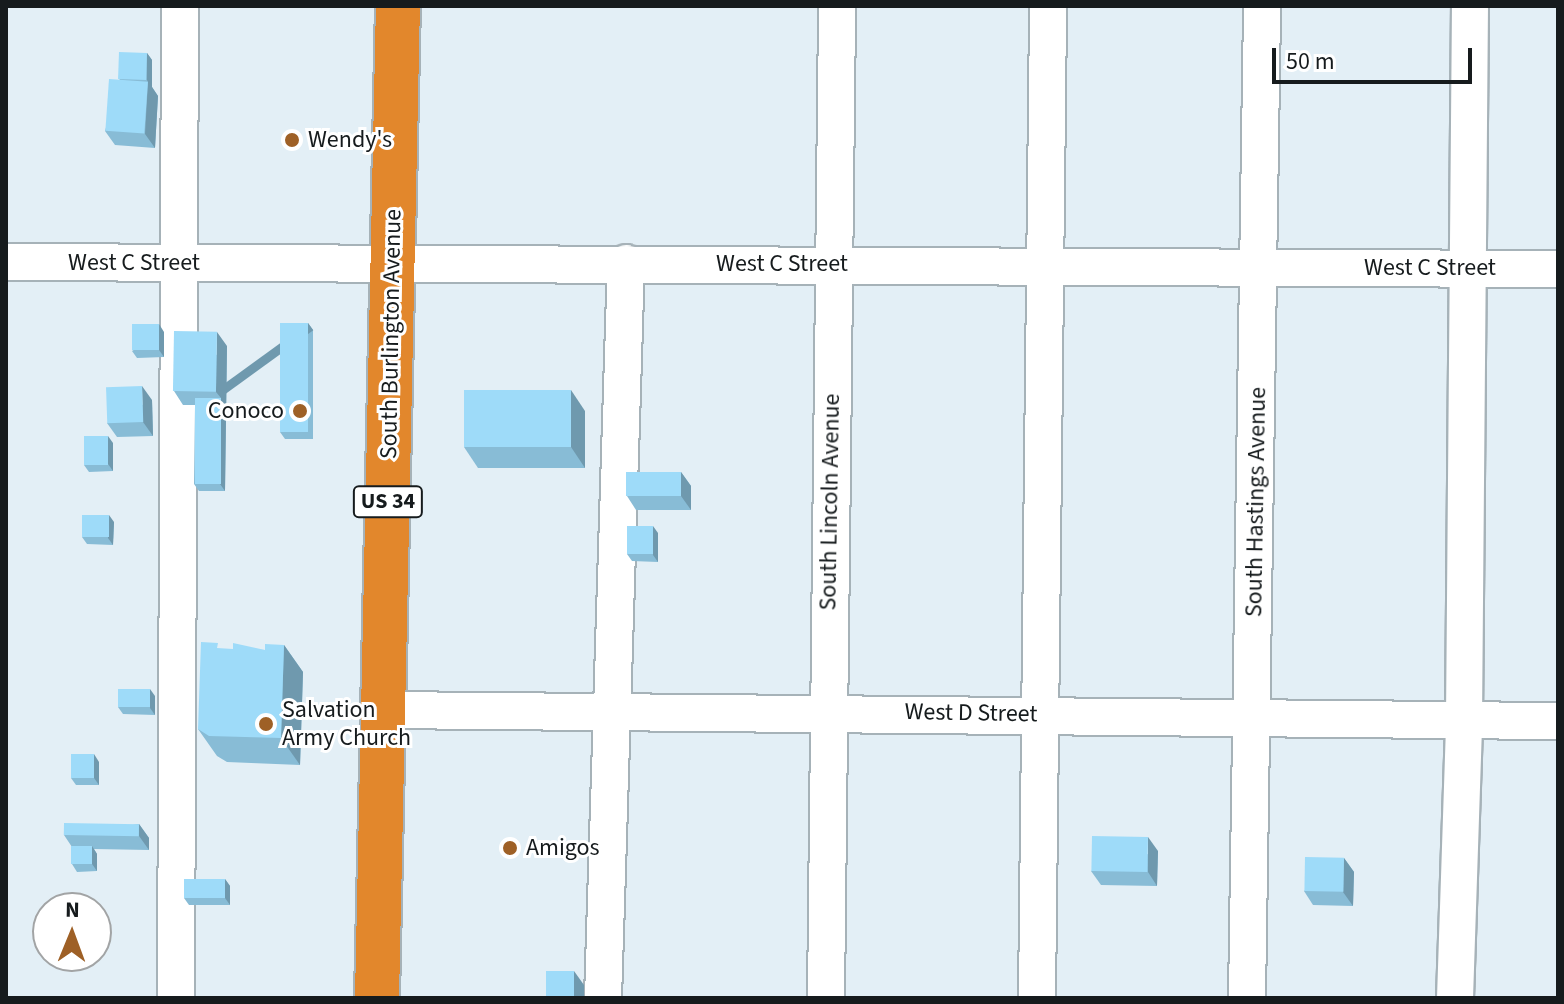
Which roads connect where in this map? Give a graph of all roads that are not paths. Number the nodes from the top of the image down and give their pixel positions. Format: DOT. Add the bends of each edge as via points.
graph roads {
  1 [pos="180,6"];
  2 [pos="398,6"];
  3 [pos="837,6"];
  4 [pos="1048,6"];
  5 [pos="1262,6"];
  6 [pos="1470,6"];
  7 [pos="393,261"];
  8 [pos="6,262"];
  9 [pos="626,263"];
  10 [pos="178,264"];
  11 [pos="832,264"];
  12 [pos="1048,266"];
  13 [pos="1259,267"];
  14 [pos="1470,268"];
  15 [pos="1558,269"];
  16 [pos="384,710"];
  17 [pos="613,710"];
  18 [pos="828,712"];
  19 [pos="1043,714"];
  20 [pos="1254,718"];
  21 [pos="1464,720"];
  22 [pos="1558,721"];
  23 [pos="176,998"];
  24 [pos="377,998"];
  25 [pos="603,998"];
  26 [pos="826,998"];
  27 [pos="1037,998"];
  28 [pos="1247,998"];
  29 [pos="1455,998"];
  1 -- 10 [label="street"];
  2 -- 7 [label="highway, South Burlington Avenue / US 34"];
  3 -- 11 [label="street, South Lincoln Avenue"];
  4 -- 12 [label="street"];
  5 -- 13 [label="street, South Hastings Avenue"];
  6 -- 14 [label="street"];
  7 -- 9 [label="street, West C Street"];
  7 -- 10 [label="street, West C Street"];
  7 -- 16 [label="highway, South Burlington Avenue / US 34"];
  8 -- 10 [label="street, West C Street"];
  9 -- 11 [label="street, West C Street"];
  9 -- 17 [label="street"];
  10 -- 23 [label="street"];
  11 -- 12 [label="street, West C Street"];
  11 -- 18 [label="street, South Lincoln Avenue"];
  12 -- 13 [label="street, West C Street"];
  12 -- 19 [label="street"];
  13 -- 14 [label="street, West C Street"];
  13 -- 20 [label="street, South Hastings Avenue"];
  14 -- 15 [label="street, West C Street"];
  14 -- 21 [label="street"];
  16 -- 17 [label="street, West D Street"];
  16 -- 24 [label="highway, South Burlington Avenue / US 34"];
  17 -- 18 [label="street, West D Street"];
  17 -- 25 [label="street"];
  18 -- 19 [label="street, West D Street"];
  18 -- 26 [label="street, South Lincoln Avenue"];
  19 -- 20 [label="street, West D Street"];
  19 -- 27 [label="street"];
  20 -- 21 [label="street, West D Street"];
  20 -- 28 [label="street, South Hastings Avenue"];
  21 -- 22 [label="street, West D Street"];
  21 -- 29 [label="street"];
}
